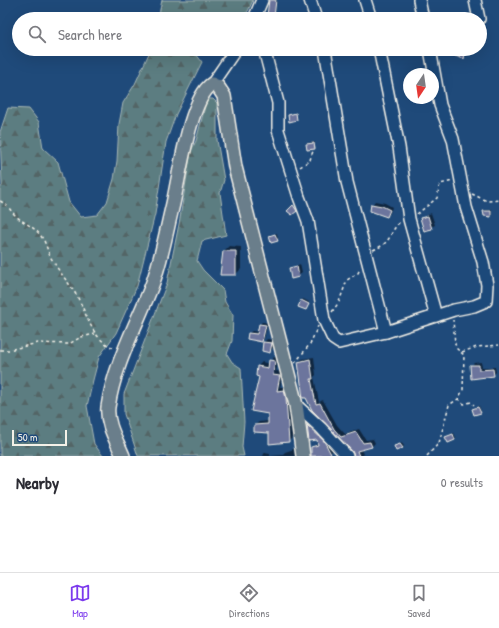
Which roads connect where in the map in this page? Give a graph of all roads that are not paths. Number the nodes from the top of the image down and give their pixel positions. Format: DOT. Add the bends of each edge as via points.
graph roads {
  1 [pos="262,0"];
  2 [pos="310,0"];
  3 [pos="365,0"];
  4 [pos="419,0"];
  5 [pos="475,0"];
  6 [pos="257,12"];
  7 [pos="314,12"];
  8 [pos="369,12"];
  9 [pos="422,12"];
  10 [pos="478,12"];
  11 [pos="231,56"];
  12 [pos="266,56"];
  13 [pos="326,56"];
  14 [pos="380,56"];
  15 [pos="431,56"];
  16 [pos="212,84"];
  17 [pos="436,316"];
  18 [pos="386,332"];
  19 [pos="296,405"];
  20 [pos="123,456"];
  21 [pos="303,456"];
  22 [pos="347,456"];
  1 -- 6 [label="street"];
  2 -- 7 [label="street"];
  3 -- 8 [label="street"];
  4 -- 9 [label="street"];
  5 -- 10 [label="street"];
  11 -- 16 [label="street"];
  12 -- 18 [label="street" via="278,103 278,130 308,221 320,305 328,333 339,343"];
  13 -- 18 [label="street" via="347,182"];
  14 -- 17 [label="street" via="399,147 409,219"];
  15 -- 17 [label="street" via="440,105 453,139 466,207 487,284 484,303"];
  16 -- 19 [label="main road" via="218,87 224,96 235,167"];
  16 -- 20 [label="main road" via="200,97 183,155 153,282 110,397 110,423"];
  17 -- 18 [label="street"];
  19 -- 21 [label="main road"];
  19 -- 22 [label="street"];
}
